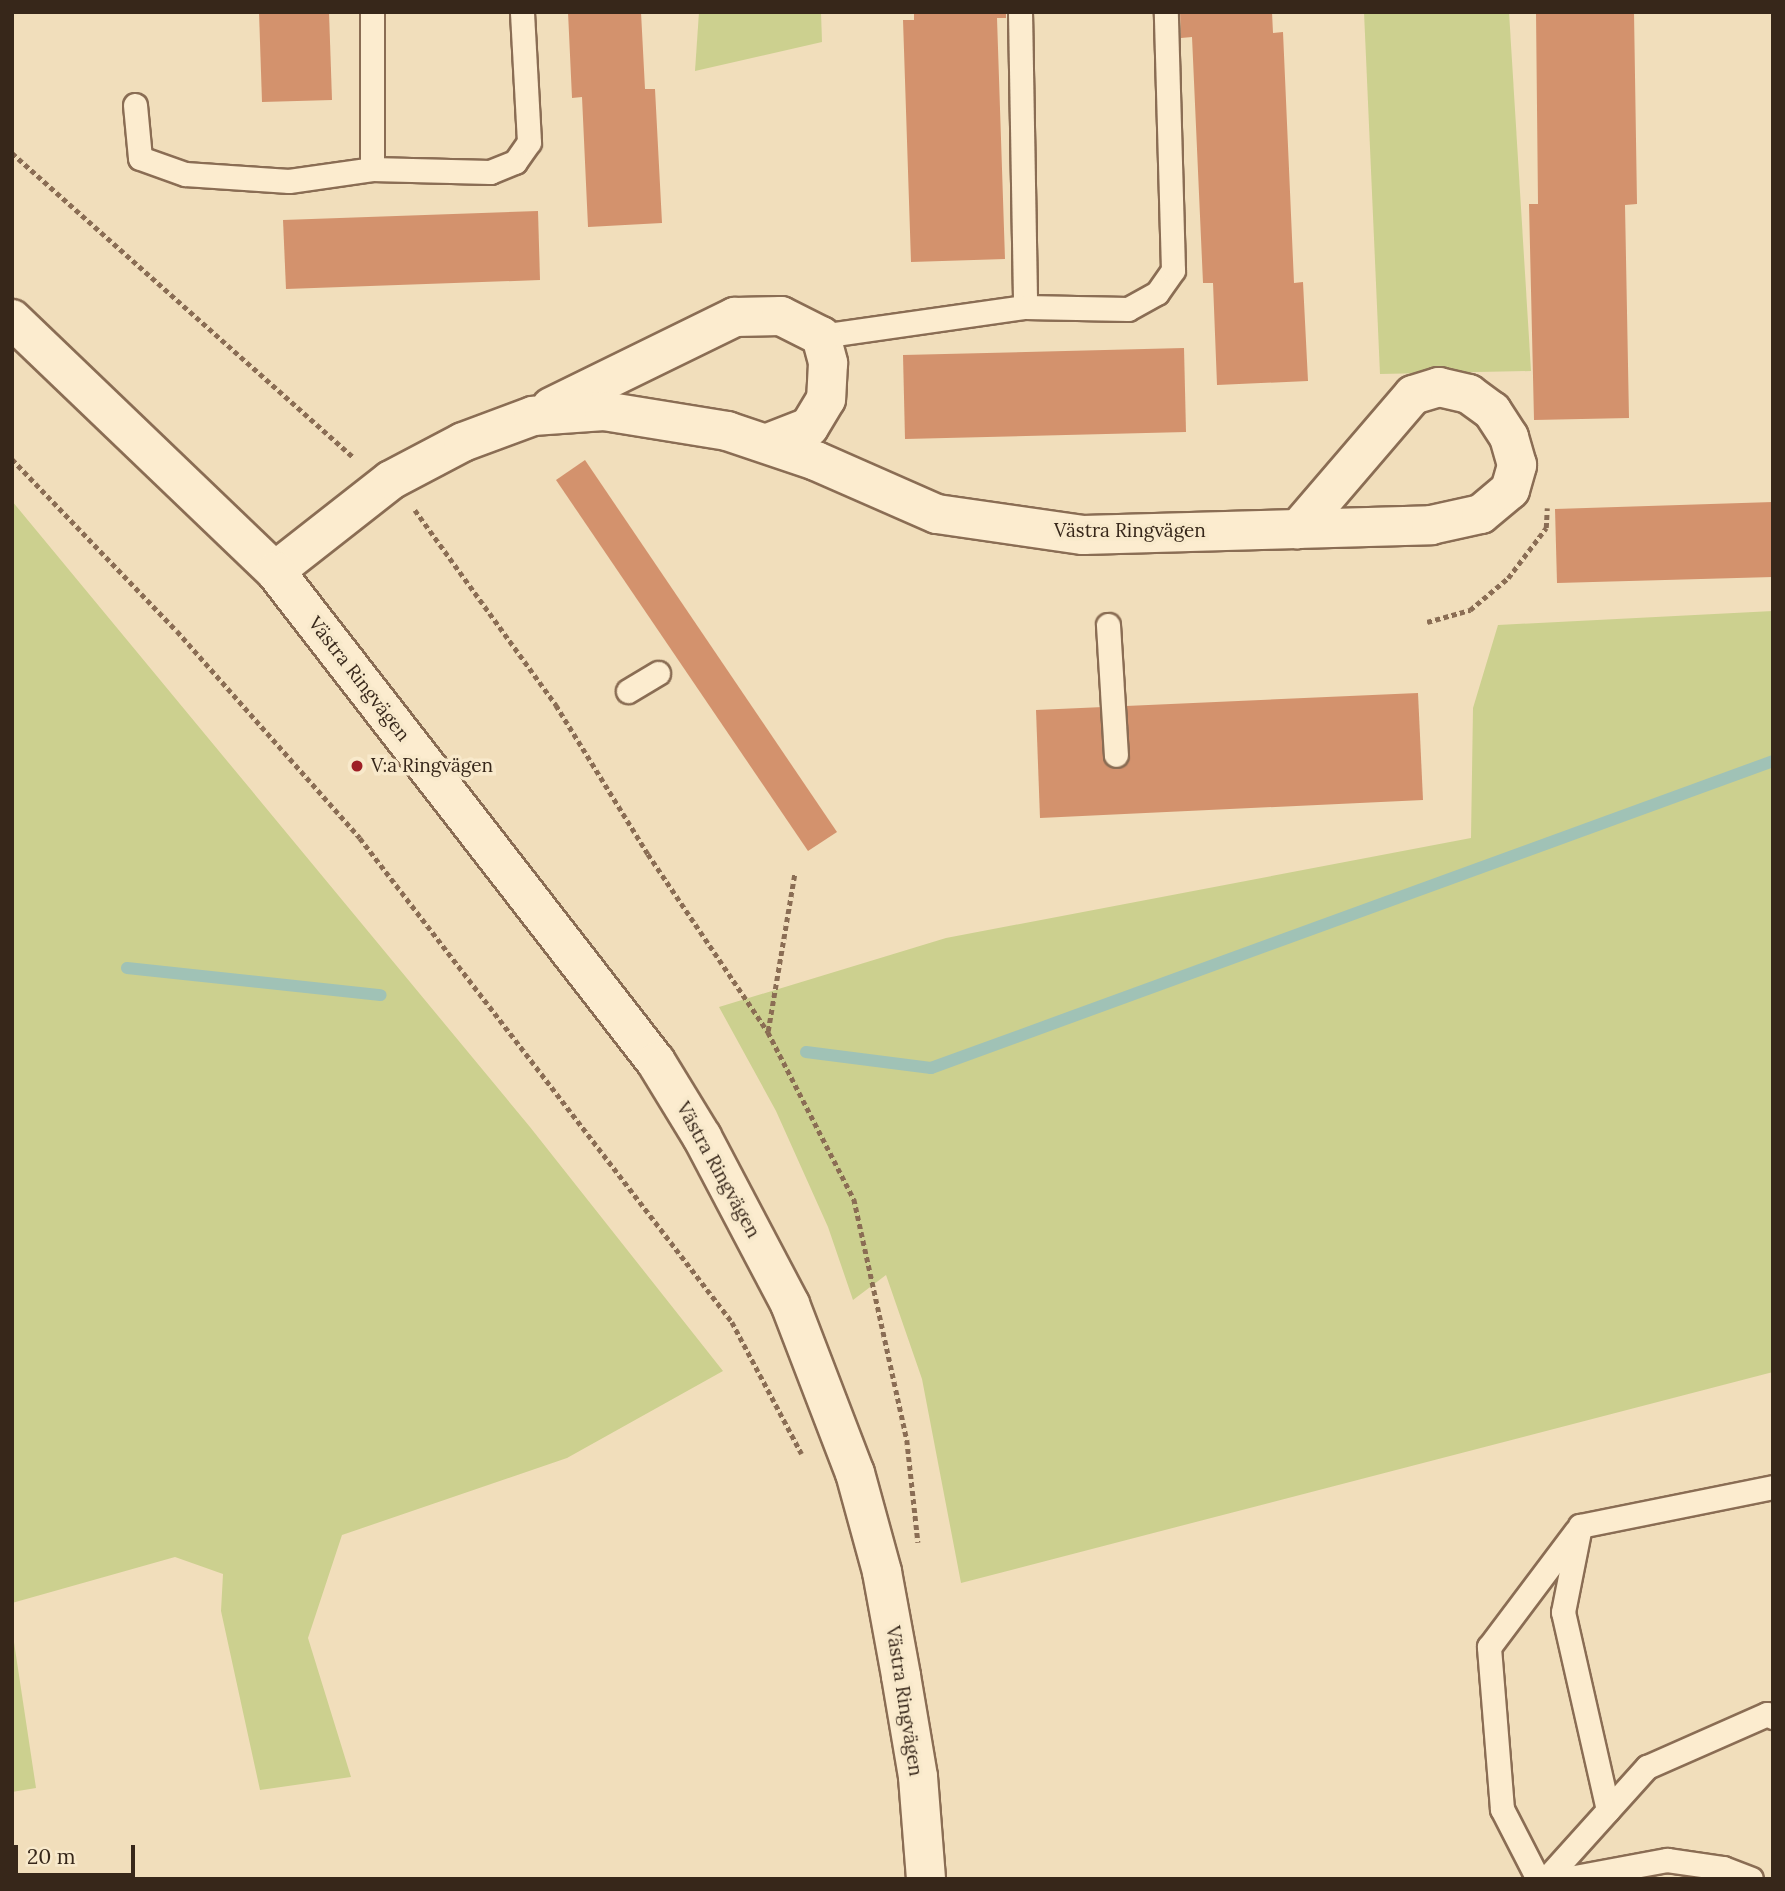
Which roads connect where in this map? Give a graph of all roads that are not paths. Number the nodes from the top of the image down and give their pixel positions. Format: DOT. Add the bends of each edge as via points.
graph roads {
  1 [pos="372,12"];
  2 [pos="522,12"];
  3 [pos="1020,12"];
  4 [pos="1166,12"];
  5 [pos="135,106"];
  6 [pos="372,169"];
  7 [pos="1025,307"];
  8 [pos="12,319"];
  9 [pos="821,337"];
  10 [pos="533,416"];
  11 [pos="768,443"];
  12 [pos="1298,529"];
  13 [pos="275,571"];
  14 [pos="1108,625"];
  15 [pos="658,673"];
  16 [pos="628,691"];
  17 [pos="1115,755"];
  18 [pos="1773,1487"];
  19 [pos="1580,1526"];
  20 [pos="1771,1712"];
  21 [pos="1608,1810"];
  22 [pos="926,1879"];
  23 [pos="1538,1879"];
  24 [pos="1546,1879"];
  25 [pos="1564,1879"];
  26 [pos="1751,1879"];
  1 -- 6 [label="lane"];
  2 -- 6 [label="lane" via="529,142 515,162 491,172"];
  3 -- 7 [label="lane"];
  4 -- 7 [label="lane" via="1173,270 1157,293 1128,309"];
  5 -- 6 [label="lane" via="140,158 185,174 289,181"];
  7 -- 9 [label="lane"];
  8 -- 13 [label="street, Västra Ringvägen"];
  9 -- 10 [label="street, Västra Ringvägen" via="781,316 735,317"];
  9 -- 11 [label="street" via="828,363 826,399 809,427"];
  10 -- 11 [label="street, Västra Ringvägen" via="604,411 674,420"];
  10 -- 13 [label="street, Västra Ringvägen" via="463,442 391,480"];
  11 -- 12 [label="street, Västra Ringvägen" via="937,514 1003,526 1083,535"];
  12 -- 12 [label="street, Västra Ringvägen" via="1430,525 1481,514 1510,490 1517,465 1509,436 1492,411 1469,394 1439,387 1413,395 1348,465"];
  13 -- 22 [label="street, Västra Ringvägen" via="656,1062 702,1137 790,1304 855,1473 882,1572 918,1777"];
  14 -- 17 [label="lane"];
  15 -- 16 [label="lane"];
  18 -- 19 [label="lane"];
  19 -- 21 [label="lane" via="1563,1612"];
  19 -- 23 [label="lane" via="1489,1647 1502,1809"];
  20 -- 21 [label="lane" via="1647,1767"];
  21 -- 24 [label="lane"];
  25 -- 26 [label="lane" via="1667,1860 1723,1868"];
}
